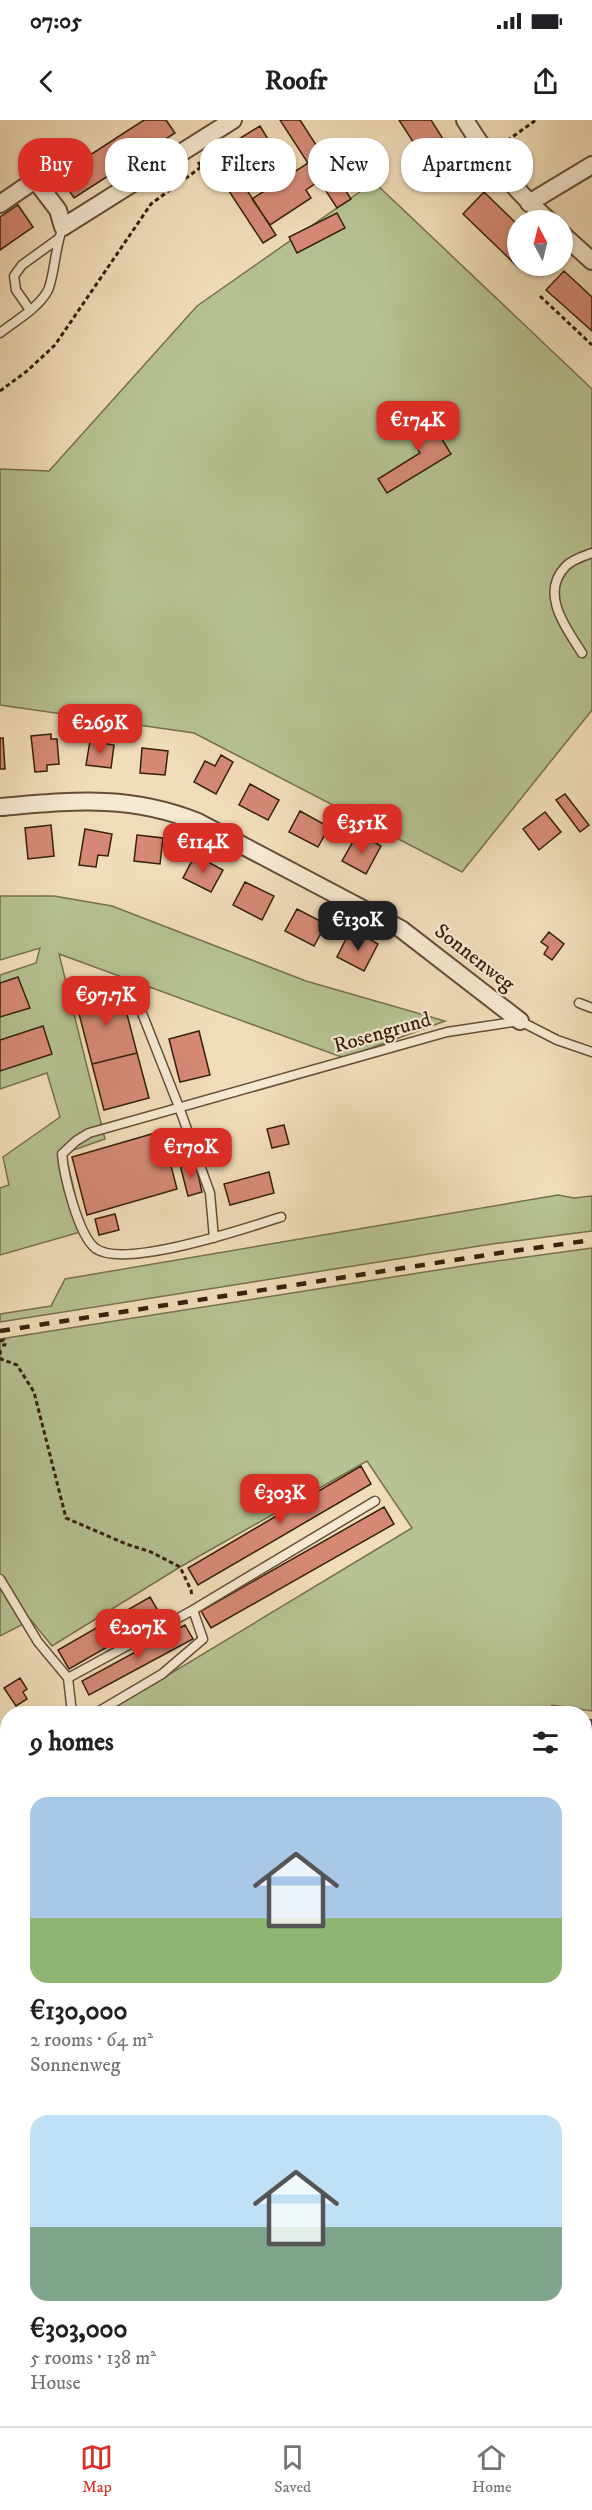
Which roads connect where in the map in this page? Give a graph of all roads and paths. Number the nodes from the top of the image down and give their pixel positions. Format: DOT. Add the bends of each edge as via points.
graph roads {
  1 [pos="233,120"];
  2 [pos="465,120"];
  3 [pos="536,120"];
  4 [pos="477,138"];
  5 [pos="510,138"];
  6 [pos="189,148"];
  7 [pos="200,165"];
  8 [pos="592,165"];
  9 [pos="200,168"];
  10 [pos="521,192"];
  11 [pos="530,202"];
  12 [pos="0,204"];
  13 [pos="538,210"];
  14 [pos="60,233"];
  15 [pos="573,244"];
  16 [pos="592,261"];
  17 [pos="540,297"];
  18 [pos="30,310"];
  19 [pos="0,333"];
  20 [pos="592,345"];
  21 [pos="0,391"];
  22 [pos="592,553"];
  23 [pos="582,652"];
  24 [pos="0,807"];
  25 [pos="138,1003"];
  26 [pos="579,1003"];
  27 [pos="592,1008"];
  28 [pos="520,1021"];
  29 [pos="592,1052"];
  30 [pos="180,1107"];
  31 [pos="281,1217"];
  32 [pos="214,1238"];
  33 [pos="0,1350"];
  34 [pos="375,1501"];
  35 [pos="0,1579"];
  36 [pos="193,1610"];
  37 [pos="69,1678"];
  38 [pos="71,1706"];
  39 [pos="108,1706"];
  1 -- 6 [label="street"];
  2 -- 4 [label="street"];
  3 -- 5 [label="path"];
  6 -- 7 [label="path"];
  6 -- 14 [label="street"];
  8 -- 11 [label="street"];
  9 -- 21 [label="path" via="151,204 55,345"];
  10 -- 11 [label="street"];
  11 -- 13 [label="street"];
  12 -- 14 [label="street" via="35,180 58,210"];
  14 -- 18 [label="lane" via="48,291"];
  14 -- 18 [label="lane" via="14,276 16,290"];
  15 -- 16 [label="street"];
  17 -- 20 [label="path"];
  18 -- 19 [label="lane"];
  22 -- 23 [label="lane" via="566,566 556,586 560,617"];
  24 -- 28 [label="street, Sonnenweg" via="92,799 145,806 190,818 401,929"];
  25 -- 30 [label="lane"];
  26 -- 27 [label="lane"];
  28 -- 29 [label="lane"];
  28 -- 30 [label="lane, Rosengrund" via="447,1032"];
  30 -- 32 [label="lane" via="210,1193"];
  30 -- 32 [label="lane" via="89,1133 62,1154 63,1164 79,1221 88,1240 100,1251 132,1256"];
  31 -- 32 [label="lane"];
  33 -- 36 [label="path" via="1,1359 17,1365 34,1392 66,1518 152,1552 180,1568 191,1590"];
  34 -- 36 [label="lane"];
  35 -- 37 [label="lane" via="38,1642"];
  36 -- 37 [label="lane"];
  36 -- 39 [label="lane" via="203,1639 162,1674"];
  37 -- 38 [label="lane"];
}
